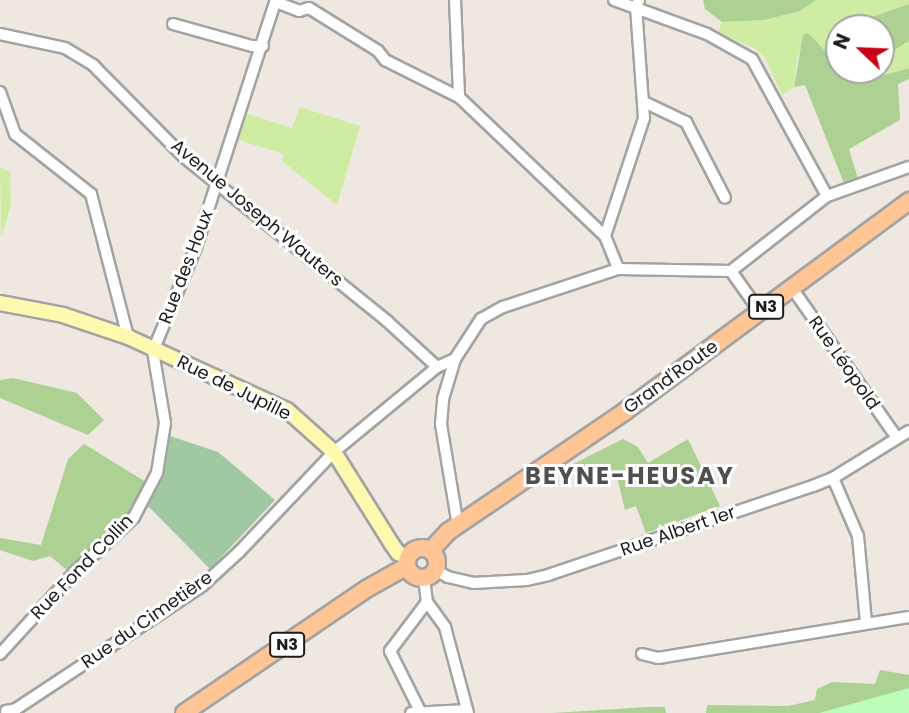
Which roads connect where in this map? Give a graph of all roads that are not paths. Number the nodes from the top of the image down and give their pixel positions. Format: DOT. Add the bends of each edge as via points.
graph roads {
  1 [pos="455,0"];
  2 [pos="614,0"];
  3 [pos="276,1"];
  4 [pos="638,4"];
  5 [pos="173,24"];
  6 [pos="0,34"];
  7 [pos="263,46"];
  8 [pos="0,92"];
  9 [pos="459,97"];
  10 [pos="644,102"];
  11 [pos="909,167"];
  12 [pos="218,183"];
  13 [pos="827,196"];
  14 [pos="725,198"];
  15 [pos="909,201"];
  16 [pos="605,236"];
  17 [pos="618,269"];
  18 [pos="731,271"];
  19 [pos="792,288"];
  20 [pos="0,303"];
  21 [pos="760,312"];
  22 [pos="128,337"];
  23 [pos="153,351"];
  24 [pos="455,359"];
  25 [pos="437,367"];
  26 [pos="909,431"];
  27 [pos="897,438"];
  28 [pos="334,452"];
  29 [pos="833,478"];
  30 [pos="458,526"];
  31 [pos="431,550"];
  32 [pos="411,567"];
  33 [pos="427,602"];
  34 [pos="909,617"];
  35 [pos="866,622"];
  36 [pos="0,654"];
  37 [pos="642,654"];
  38 [pos="4,709"];
  39 [pos="468,711"];
  40 [pos="186,712"];
  41 [pos="416,712"];
  1 -- 9 [label="street"];
  2 -- 4 [label="street"];
  3 -- 7 [label="street, Rue des Houx"];
  3 -- 9 [label="street" via="299,11 309,8 385,60"];
  4 -- 10 [label="street"];
  4 -- 13 [label="street" via="752,59"];
  5 -- 7 [label="street"];
  6 -- 12 [label="street, Avenue Joseph Wauters" via="65,48 93,65 184,157"];
  7 -- 12 [label="street, Rue des Houx"];
  8 -- 22 [label="street" via="15,134 91,194"];
  9 -- 16 [label="street"];
  10 -- 14 [label="street" via="685,122"];
  10 -- 16 [label="street" via="644,118"];
  11 -- 13 [label="street"];
  12 -- 23 [label="street, Rue des Houx"];
  12 -- 25 [label="street, Avenue Joseph Wauters"];
  13 -- 18 [label="street"];
  15 -- 19 [label="main road, Grand'Route / N3"];
  16 -- 17 [label="street"];
  17 -- 18 [label="street"];
  17 -- 24 [label="street" via="488,314"];
  18 -- 21 [label="street"];
  19 -- 21 [label="main road, Grand'Route / N3"];
  19 -- 27 [label="street, Rue Léopold"];
  20 -- 22 [label="street, Rue de Jupille" via="63,315"];
  21 -- 30 [label="main road, Grand'Route / N3"];
  22 -- 23 [label="street, Rue de Jupille"];
  23 -- 28 [label="street, Rue de Jupille" via="286,410"];
  23 -- 36 [label="street, Rue Fond Collin" via="165,423 157,473 134,517 75,572"];
  24 -- 25 [label="street, Rue du Cimetière"];
  24 -- 30 [label="street" via="441,424"];
  25 -- 28 [label="street, Rue du Cimetière"];
  26 -- 27 [label="street, Rue Albert 1er"];
  27 -- 29 [label="street, Rue Albert 1er"];
  28 -- 32 [label="street, Rue de Jupille"];
  28 -- 38 [label="street, Rue du Cimetière" via="203,585 16,709"];
  29 -- 32 [label="street, Rue Albert 1er" via="527,580 473,583"];
  29 -- 35 [label="street" via="858,536"];
  30 -- 31 [label="main road, Grand'Route / N3"];
  31 -- 32 [label="main road, Grand'Route / N3" via="418,548"];
  31 -- 32 [label="main road" via="437,560"];
  32 -- 33 [label="street"];
  32 -- 40 [label="main road, Grand'Route / N3"];
  33 -- 39 [label="street" via="445,627"];
  33 -- 41 [label="street" via="390,651"];
  34 -- 35 [label="street"];
  35 -- 37 [label="street" via="658,658"];
  39 -- 41 [label="street"];
}
